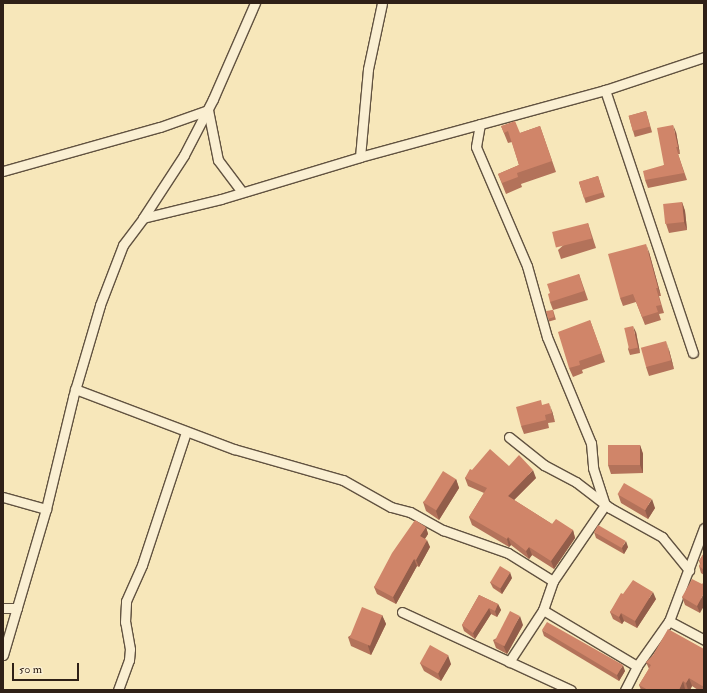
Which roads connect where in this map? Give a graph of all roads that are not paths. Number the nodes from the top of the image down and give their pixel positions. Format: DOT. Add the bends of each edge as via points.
graph roads {
  1 [pos="255,3"];
  2 [pos="382,3"];
  3 [pos="704,57"];
  4 [pos="605,90"];
  5 [pos="208,110"];
  6 [pos="480,124"];
  7 [pos="360,157"];
  8 [pos="3,171"];
  9 [pos="242,192"];
  10 [pos="144,218"];
  11 [pos="693,353"];
  12 [pos="75,390"];
  13 [pos="186,432"];
  14 [pos="509,437"];
  15 [pos="3,497"];
  16 [pos="605,505"];
  17 [pos="46,509"];
  18 [pos="704,528"];
  19 [pos="689,570"];
  20 [pos="553,581"];
  21 [pos="3,608"];
  22 [pos="17,608"];
  23 [pos="542,610"];
  24 [pos="402,612"];
  25 [pos="669,621"];
  26 [pos="704,640"];
  27 [pos="3,655"];
  28 [pos="508,662"];
  29 [pos="637,666"];
  30 [pos="118,690"];
  31 [pos="571,690"];
  32 [pos="624,690"];
  1 -- 5 [label="street"];
  2 -- 7 [label="street" via="368,69"];
  3 -- 4 [label="street"];
  4 -- 6 [label="street"];
  4 -- 11 [label="street"];
  5 -- 8 [label="street" via="160,127"];
  5 -- 9 [label="street" via="218,160"];
  5 -- 10 [label="street" via="184,155"];
  6 -- 7 [label="street"];
  6 -- 16 [label="street" via="476,147 527,266 547,337 591,443 593,468"];
  7 -- 9 [label="street"];
  9 -- 10 [label="street"];
  10 -- 12 [label="street" via="123,245 100,304"];
  12 -- 13 [label="street"];
  12 -- 17 [label="street"];
  13 -- 20 [label="street" via="267,459 349,482 391,507 410,512 443,530 513,555"];
  13 -- 30 [label="street" via="142,565 126,601 124,622 130,649 129,660"];
  14 -- 16 [label="street" via="544,465 576,482"];
  15 -- 17 [label="street"];
  16 -- 19 [label="street" via="662,537"];
  16 -- 20 [label="street"];
  17 -- 22 [label="street"];
  18 -- 19 [label="street"];
  19 -- 25 [label="street"];
  20 -- 23 [label="street"];
  21 -- 22 [label="street"];
  22 -- 27 [label="street"];
  23 -- 28 [label="street"];
  23 -- 29 [label="street"];
  24 -- 28 [label="street"];
  25 -- 26 [label="street"];
  25 -- 29 [label="street"];
  28 -- 31 [label="street"];
  29 -- 32 [label="street"];
}
